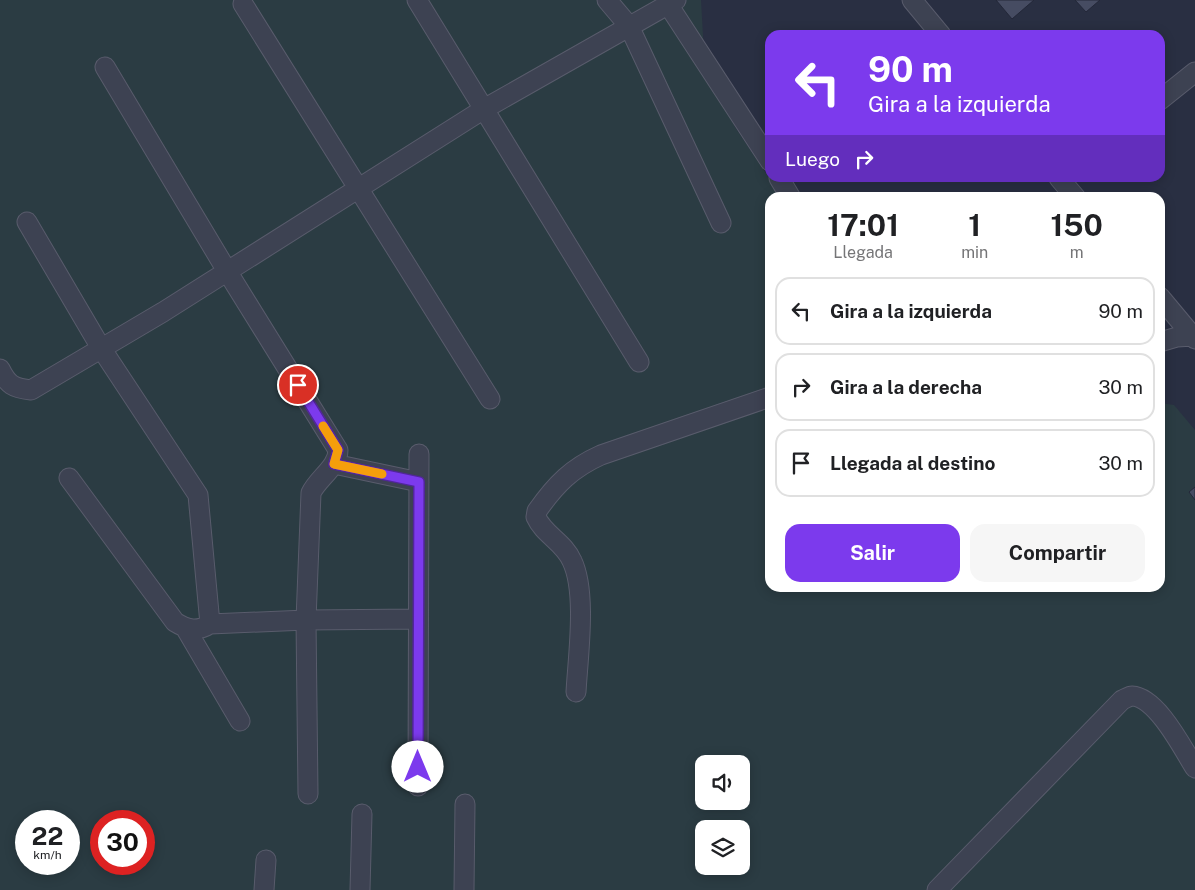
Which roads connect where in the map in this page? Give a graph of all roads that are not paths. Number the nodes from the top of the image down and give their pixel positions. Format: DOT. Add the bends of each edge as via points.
graph roads {
  1 [pos="417,0"];
  2 [pos="607,0"];
  3 [pos="912,0"];
  4 [pos="672,3"];
  5 [pos="243,4"];
  6 [pos="629,26"];
  7 [pos="937,30"];
  8 [pos="106,67"];
  9 [pos="1195,72"];
  10 [pos="1165,96"];
  11 [pos="484,109"];
  12 [pos="765,153"];
  13 [pos="358,188"];
  14 [pos="27,222"];
  15 [pos="721,223"];
  16 [pos="227,272"];
  17 [pos="1165,303"];
  18 [pos="1194,337"];
  19 [pos="1165,341"];
  20 [pos="101,348"];
  21 [pos="639,362"];
  22 [pos="0,370"];
  23 [pos="490,399"];
  24 [pos="765,399"];
  25 [pos="419,454"];
  26 [pos="334,464"];
  27 [pos="69,478"];
  28 [pos="419,482"];
  29 [pos="417,619"];
  30 [pos="306,620"];
  31 [pos="210,624"];
  32 [pos="186,629"];
  33 [pos="576,692"];
  34 [pos="240,721"];
  35 [pos="1195,768"];
  36 [pos="418,786"];
  37 [pos="308,794"];
  38 [pos="465,804"];
  39 [pos="362,814"];
  40 [pos="266,860"];
  41 [pos="264,890"];
  42 [pos="360,890"];
  43 [pos="464,890"];
  44 [pos="938,890"];
  1 -- 11 [label="street"];
  2 -- 6 [label="street"];
  3 -- 7 [label="street"];
  4 -- 6 [label="street"];
  4 -- 12 [label="street"];
  5 -- 13 [label="street"];
  6 -- 11 [label="street"];
  6 -- 15 [label="street"];
  8 -- 16 [label="street"];
  9 -- 10 [label="street"];
  11 -- 13 [label="street"];
  11 -- 21 [label="street"];
  13 -- 16 [label="street"];
  13 -- 23 [label="street"];
  14 -- 20 [label="street"];
  16 -- 20 [label="street"];
  16 -- 26 [label="street" via="338,450"];
  17 -- 18 [label="street"];
  18 -- 19 [label="street"];
  20 -- 22 [label="street" via="31,390 14,388"];
  20 -- 31 [label="street" via="198,494"];
  24 -- 33 [label="street" via="580,465 562,480 537,511 540,526 562,545 572,561 580,590"];
  25 -- 28 [label="street"];
  26 -- 28 [label="street"];
  26 -- 30 [label="street" via="311,493"];
  27 -- 32 [label="street" via="175,622"];
  28 -- 29 [label="street"];
  29 -- 30 [label="street"];
  29 -- 36 [label="street"];
  30 -- 31 [label="street"];
  30 -- 37 [label="street"];
  31 -- 32 [label="street" via="200,630"];
  32 -- 34 [label="street"];
  35 -- 44 [label="street" via="1156,708 1141,698 1131,696 1122,700"];
  38 -- 43 [label="street"];
  39 -- 42 [label="street"];
  40 -- 41 [label="street"];
}
